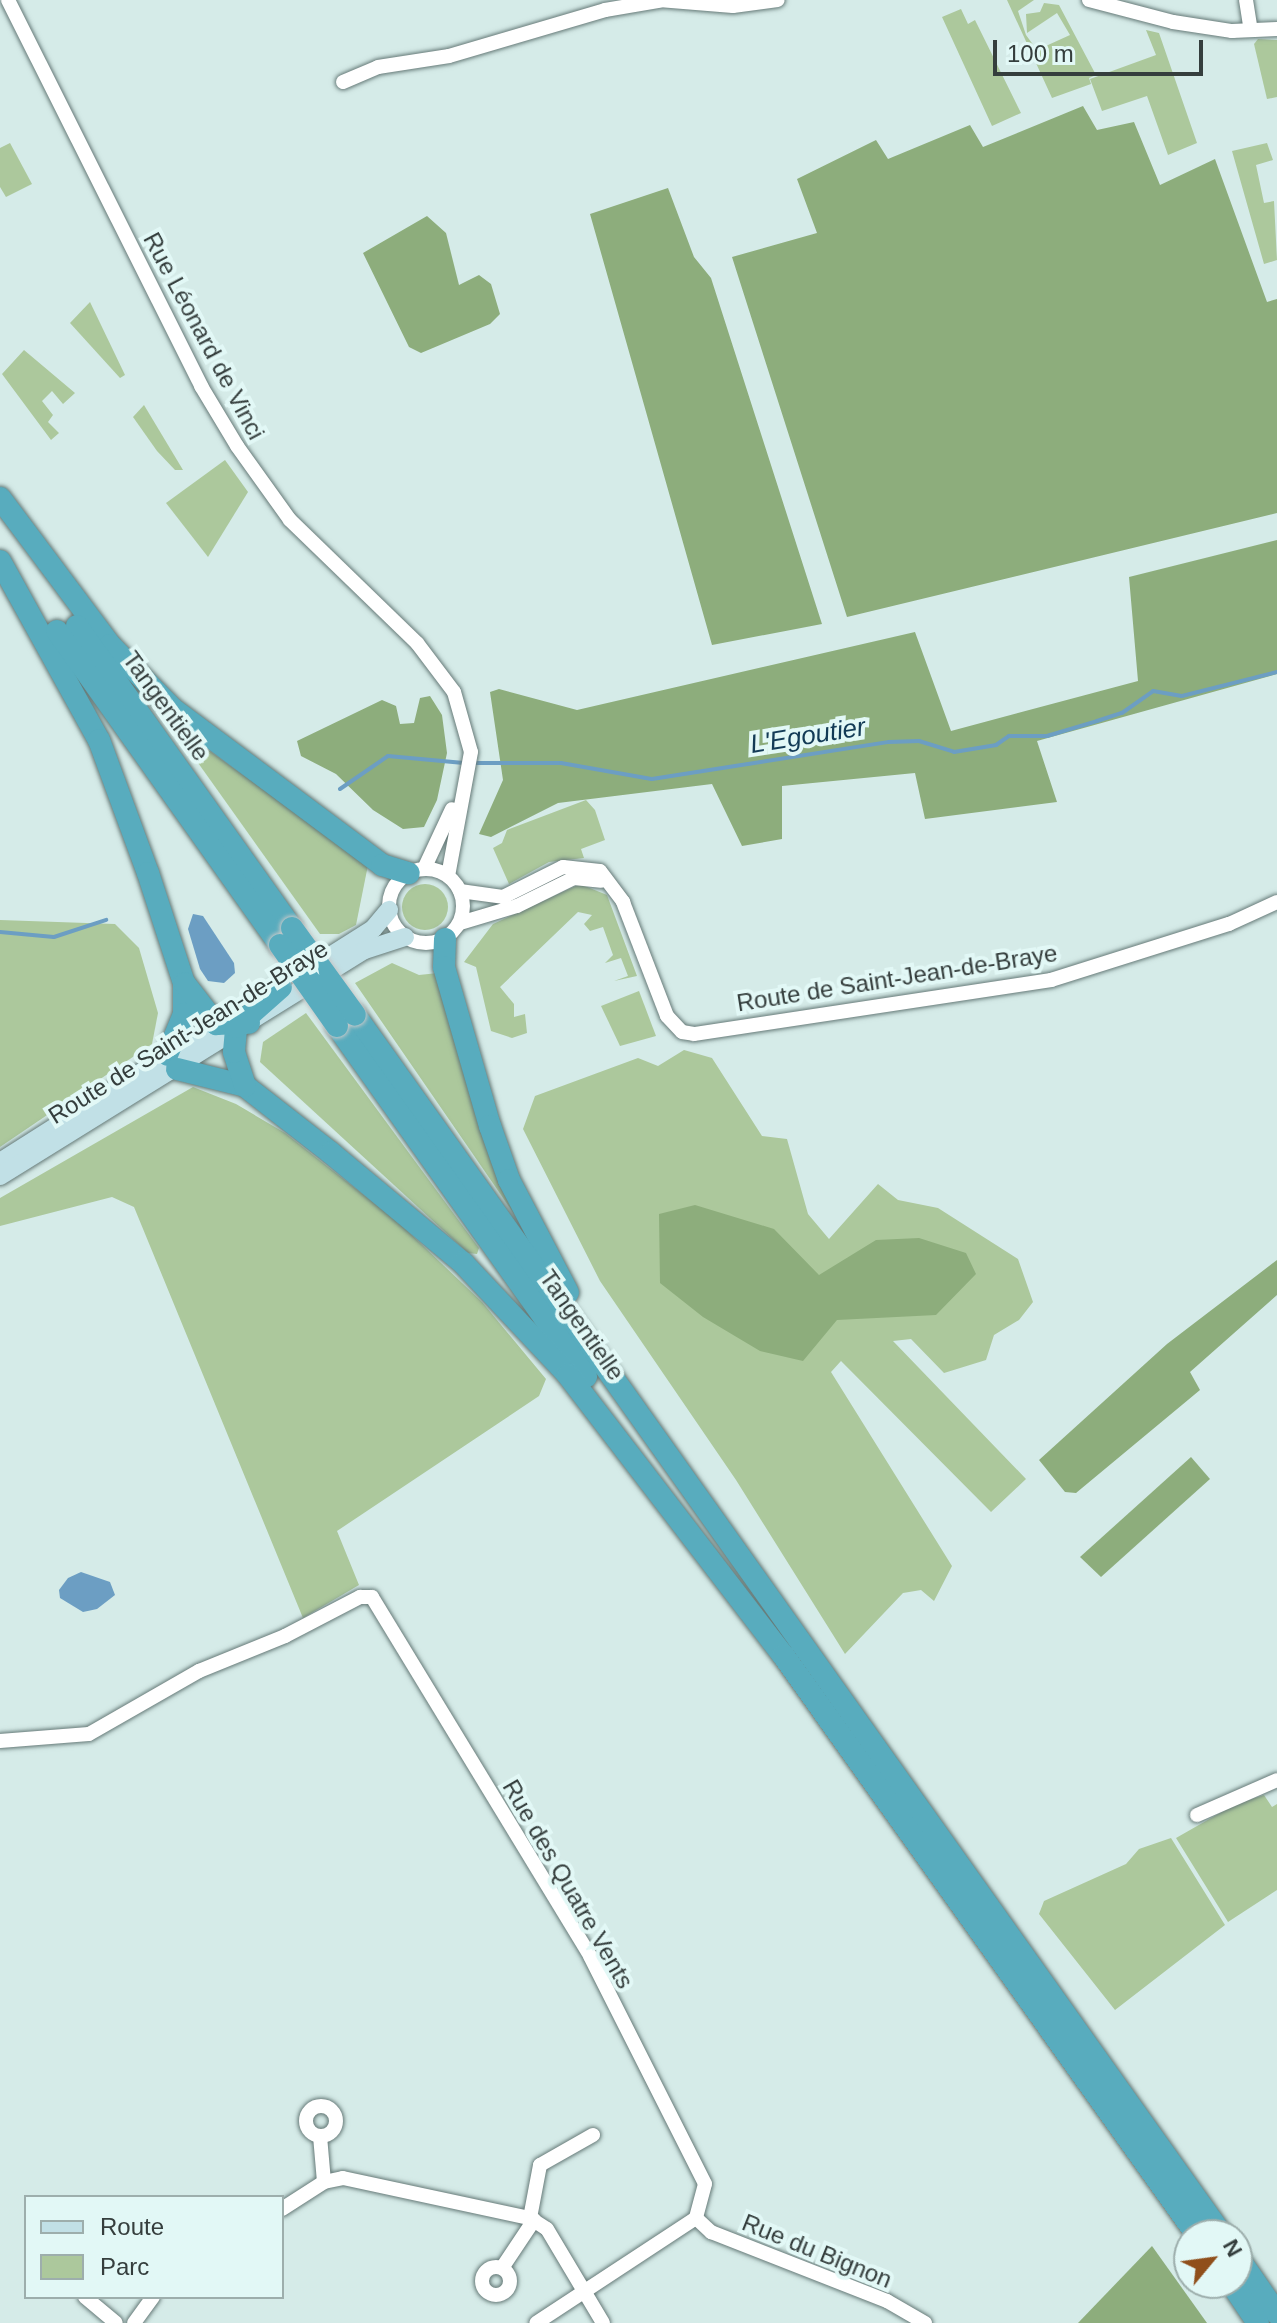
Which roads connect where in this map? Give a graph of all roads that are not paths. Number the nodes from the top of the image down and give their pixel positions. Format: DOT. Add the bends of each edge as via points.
graph roads {
  1 [pos="8,0"];
  2 [pos="659,0"];
  3 [pos="778,0"];
  4 [pos="1089,0"];
  5 [pos="1246,0"];
  6 [pos="1277,29"];
  7 [pos="1251,30"];
  8 [pos="343,82"];
  9 [pos="0,498"];
  10 [pos="0,512"];
  11 [pos="0,552"];
  12 [pos="0,561"];
  13 [pos="468,767"];
  14 [pos="416,871"];
  15 [pos="448,876"];
  16 [pos="609,882"];
  17 [pos="460,891"];
  18 [pos="1277,902"];
  19 [pos="389,910"];
  20 [pos="452,931"];
  21 [pos="286,936"];
  22 [pos="405,937"];
  23 [pos="184,983"];
  24 [pos="281,987"];
  25 [pos="346,1021"];
  26 [pos="235,1027"];
  27 [pos="172,1062"];
  28 [pos="245,1086"];
  29 [pos="0,1162"];
  30 [pos="0,1176"];
  31 [pos="692,1489"];
  32 [pos="783,1655"];
  33 [pos="0,1741"];
  34 [pos="1277,1780"];
  35 [pos="1197,1815"];
  36 [pos="593,2135"];
  37 [pos="320,2136"];
  38 [pos="324,2182"];
  39 [pos="284,2208"];
  40 [pos="696,2218"];
  41 [pos="532,2219"];
  42 [pos="1186,2219"];
  43 [pos="1211,2219"];
  44 [pos="502,2268"];
  45 [pos="1253,2279"];
  46 [pos="585,2292"];
  47 [pos="87,2299"];
  48 [pos="152,2299"];
  49 [pos="1242,2299"];
  50 [pos="1277,2314"];
  51 [pos="116,2323"];
  52 [pos="134,2323"];
  53 [pos="536,2323"];
  54 [pos="603,2323"];
  55 [pos="925,2323"];
  56 [pos="1258,2323"];
  1 -- 13 [label="street, Rue Léonard de Vinci" via="194,373 237,446 309,541 434,662 462,710"];
  2 -- 3 [label="street" via="733,6"];
  2 -- 8 [label="street" via="605,10 449,56 378,67"];
  4 -- 7 [label="street" via="1171,22"];
  5 -- 7 [label="street"];
  6 -- 7 [label="street"];
  9 -- 14 [label="highway" via="100,633 173,709 382,865"];
  10 -- 21 [label="highway, Tangentielle"];
  11 -- 21 [label="highway, Tangentielle"];
  12 -- 23 [label="highway" via="99,740"];
  13 -- 14 [label="street"];
  13 -- 15 [label="street, Rue Léonard de Vinci"];
  14 -- 15 [label="street"];
  14 -- 19 [label="street" via="393,889"];
  15 -- 17 [label="street"];
  16 -- 17 [label="street" via="600,871 574,866 551,871 503,897"];
  16 -- 18 [label="street, Route de Saint-Jean-de-Braye" via="623,902 667,1016 682,1032 694,1034 1051,980 1229,924"];
  16 -- 20 [label="street" via="574,878"];
  17 -- 20 [label="street"];
  19 -- 22 [label="street"];
  19 -- 24 [label="main road, Route de Saint-Jean-de-Braye" via="368,932"];
  20 -- 22 [label="street" via="424,944"];
  20 -- 31 [label="highway" via="443,964 509,1180 565,1289"];
  21 -- 25 [label="highway, bridge"];
  22 -- 26 [label="main road, Route de Saint-Jean-de-Braye" via="365,950"];
  23 -- 26 [label="highway"];
  23 -- 27 [label="highway" via="184,1014"];
  24 -- 26 [label="highway"];
  25 -- 31 [label="highway"];
  25 -- 32 [label="highway, Tangentielle"];
  26 -- 27 [label="main road, Route de Saint-Jean-de-Braye"];
  26 -- 28 [label="highway"];
  27 -- 28 [label="highway"];
  27 -- 29 [label="main road, Route de Saint-Jean-de-Braye"];
  27 -- 30 [label="main road, Route de Saint-Jean-de-Braye"];
  28 -- 32 [label="highway" via="398,1205 505,1304 568,1375"];
  31 -- 43 [label="highway"];
  32 -- 42 [label="highway"];
  33 -- 40 [label="street, Rue des Quatre Vents" via="89,1734 199,1671 285,1636 360,1597 372,1597 590,1956 705,2184"];
  34 -- 35 [label="street"];
  36 -- 41 [label="street" via="540,2165"];
  37 -- 38 [label="street"];
  38 -- 39 [label="street"];
  38 -- 41 [label="street" via="343,2178"];
  40 -- 46 [label="street"];
  40 -- 55 [label="street, Rue du Bignon" via="711,2232 887,2301"];
  41 -- 44 [label="street"];
  41 -- 46 [label="street" via="547,2229"];
  45 -- 50 [label="highway"];
  46 -- 53 [label="street"];
  46 -- 54 [label="street"];
  47 -- 51 [label="street"];
  48 -- 52 [label="street"];
  49 -- 56 [label="highway"];
}
